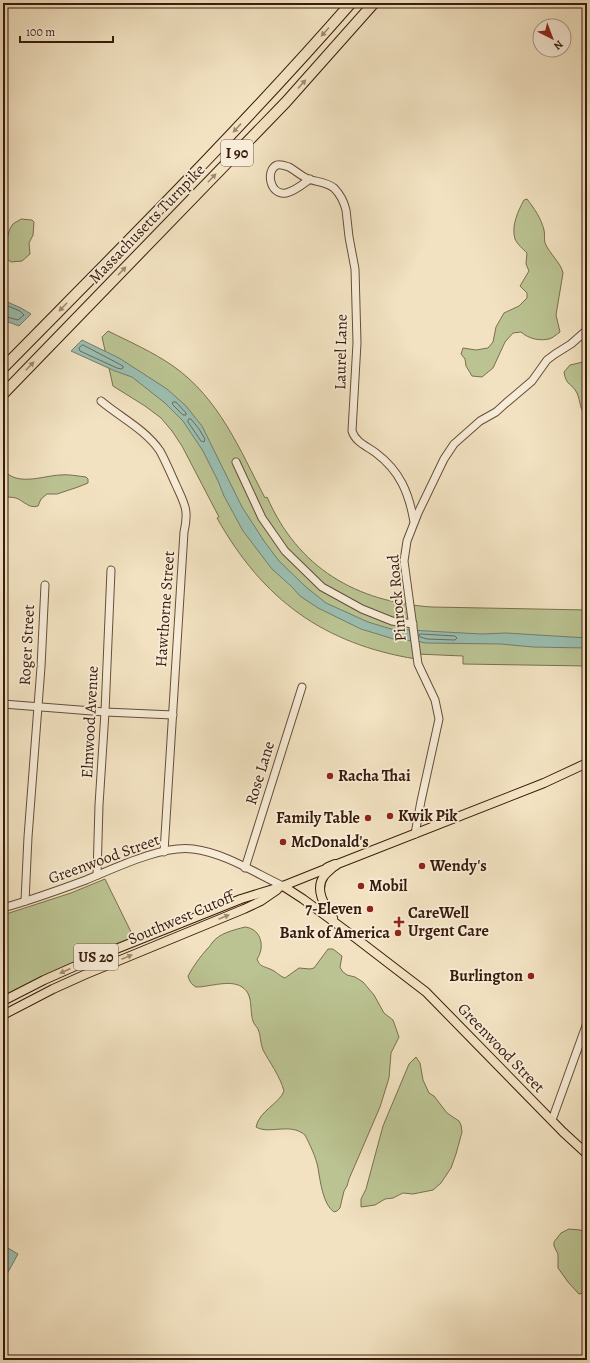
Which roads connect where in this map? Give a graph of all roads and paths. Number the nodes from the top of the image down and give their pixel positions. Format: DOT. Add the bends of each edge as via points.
graph roads {
  1 [pos="351,3"];
  2 [pos="374,3"];
  3 [pos="310,179"];
  4 [pos="587,330"];
  5 [pos="3,368"];
  6 [pos="3,394"];
  7 [pos="101,401"];
  8 [pos="236,462"];
  9 [pos="414,522"];
  10 [pos="111,570"];
  11 [pos="44,585"];
  12 [pos="413,626"];
  13 [pos="302,687"];
  14 [pos="3,704"];
  15 [pos="38,707"];
  16 [pos="105,712"];
  17 [pos="173,714"];
  18 [pos="587,763"];
  19 [pos="415,834"];
  20 [pos="164,852"];
  21 [pos="332,867"];
  22 [pos="245,868"];
  23 [pos="97,875"];
  24 [pos="282,886"];
  25 [pos="25,901"];
  26 [pos="3,908"];
  27 [pos="337,923"];
  28 [pos="3,1002"];
  29 [pos="3,1015"];
  30 [pos="587,1023"];
  31 [pos="552,1120"];
  32 [pos="587,1154"];
  1 -- 5 [label="highway, Massachusetts Turnpike / I 90, one-way" via="206,161"];
  6 -- 2 [label="highway, Massachusetts Turnpike / I 90, one-way" via="286,102"];
  3 -- 3 [label="street, Laurel Lane" via="292,191 284,193 278,192 271,183 274,167 281,165 288,166"];
  3 -- 9 [label="street, Laurel Lane" via="332,187 340,196 346,210 355,269 358,343 352,431 357,440 380,456 402,482 410,501"];
  4 -- 9 [label="street, Pinrock Road" via="550,357 532,381 454,444 444,459"];
  7 -- 17 [label="street, Hawthorne Street" via="140,431 159,450 186,508"];
  8 -- 12 [label="street" via="262,518 285,551 322,587 362,609"];
  9 -- 12 [label="street, Pinrock Road" via="404,557"];
  10 -- 16 [label="street, Elmwood Avenue"];
  11 -- 15 [label="street, Roger Street"];
  12 -- 19 [label="street, Pinrock Road" via="418,664 435,700 439,719"];
  13 -- 22 [label="street, Rose Lane"];
  14 -- 15 [label="street"];
  15 -- 16 [label="street"];
  15 -- 25 [label="street, Roger Street"];
  16 -- 17 [label="street"];
  16 -- 23 [label="street, Elmwood Avenue"];
  17 -- 20 [label="street, Hawthorne Street"];
  18 -- 19 [label="main road, Southwest Cutoff / US 20" via="528,790"];
  19 -- 21 [label="main road, Southwest Cutoff / US 20"];
  20 -- 22 [label="street, Greenwood Street" via="181,849 200,850"];
  20 -- 23 [label="street, Greenwood Street"];
  21 -- 24 [label="main road, Southwest Cutoff / US 20"];
  21 -- 27 [label="main road" via="320,883 319,890 322,900"];
  22 -- 24 [label="street, Greenwood Street"];
  23 -- 25 [label="street, Greenwood Street"];
  24 -- 27 [label="main road, Greenwood Street"];
  24 -- 28 [label="main road, Southwest Cutoff / US 20, one-way" via="241,899 96,957"];
  29 -- 24 [label="main road, Southwest Cutoff / US 20, one-way" via="84,975 244,909"];
  25 -- 26 [label="street, Greenwood Street"];
  27 -- 31 [label="main road, Greenwood Street" via="430,995"];
  30 -- 31 [label="street"];
  31 -- 32 [label="main road, Greenwood Street"];
}
